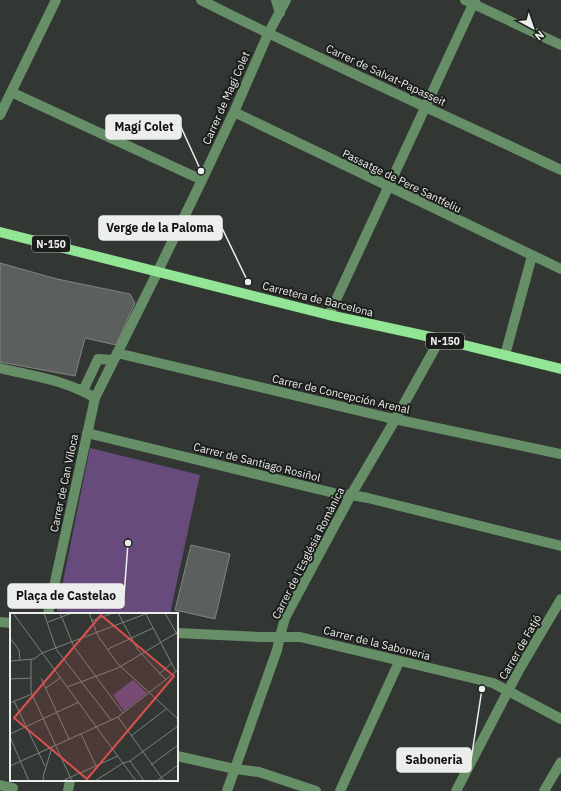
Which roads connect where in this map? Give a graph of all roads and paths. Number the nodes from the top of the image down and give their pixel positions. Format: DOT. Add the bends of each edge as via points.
graph roads {
  1 [pos="56,0"];
  2 [pos="201,0"];
  3 [pos="276,0"];
  4 [pos="286,0"];
  5 [pos="471,1"];
  6 [pos="280,13"];
  7 [pos="268,34"];
  8 [pos="561,46"];
  9 [pos="11,92"];
  10 [pos="425,106"];
  11 [pos="234,112"];
  12 [pos="0,115"];
  13 [pos="561,170"];
  14 [pos="202,180"];
  15 [pos="388,187"];
  16 [pos="0,232"];
  17 [pos="532,256"];
  18 [pos="561,269"];
  19 [pos="158,271"];
  20 [pos="329,315"];
  21 [pos="440,339"];
  22 [pos="505,355"];
  23 [pos="115,357"];
  24 [pos="0,368"];
  25 [pos="561,369"];
  26 [pos="83,390"];
  27 [pos="95,398"];
  28 [pos="396,420"];
  29 [pos="87,433"];
  30 [pos="561,454"];
  31 [pos="351,495"];
  32 [pos="561,546"];
  33 [pos="561,599"];
  34 [pos="48,613"];
  35 [pos="0,622"];
  36 [pos="10,623"];
  37 [pos="178,632"];
  38 [pos="280,636"];
  39 [pos="399,662"];
  40 [pos="509,690"];
  41 [pos="561,719"];
  42 [pos="178,756"];
  43 [pos="561,762"];
  44 [pos="235,769"];
  45 [pos="70,781"];
  46 [pos="0,785"];
  47 [pos="14,786"];
  48 [pos="68,791"];
  49 [pos="226,791"];
  50 [pos="316,791"];
  51 [pos="340,791"];
  52 [pos="456,791"];
  53 [pos="544,791"];
  1 -- 9 [label="street"];
  2 -- 7 [label="street, Carrer de Salvat-Papasseit"];
  3 -- 6 [label="street"];
  4 -- 6 [label="street, Carrer de Magí Colet"];
  5 -- 8 [label="street"];
  5 -- 10 [label="street"];
  6 -- 7 [label="street, Carrer de Magí Colet"];
  7 -- 10 [label="street, Carrer de Salvat-Papasseit"];
  7 -- 11 [label="street, Carrer de Magí Colet"];
  9 -- 12 [label="street"];
  9 -- 14 [label="street"];
  10 -- 13 [label="street, Carrer de Salvat-Papasseit"];
  10 -- 15 [label="street"];
  11 -- 14 [label="street, Carrer de Magí Colet"];
  11 -- 15 [label="street, Passatge de Pere Santfeliu"];
  14 -- 19 [label="street, Carrer de Magí Colet"];
  15 -- 17 [label="street, Passatge de Pere Santfeliu"];
  15 -- 20 [label="street"];
  16 -- 19 [label="main road, Carretera de Barcelona / N-150"];
  17 -- 18 [label="street, Passatge de Pere Santfeliu"];
  17 -- 22 [label="street"];
  19 -- 20 [label="main road, Carretera de Barcelona / N-150"];
  19 -- 23 [label="street, Carrer de Can Viloca"];
  20 -- 21 [label="main road, Carretera de Barcelona / N-150"];
  21 -- 22 [label="main road, Carretera de Barcelona / N-150"];
  21 -- 28 [label="street, Carrer de l'Església Romànica"];
  22 -- 25 [label="main road, Carretera de Barcelona / N-150"];
  23 -- 26 [label="street" via="98,359"];
  23 -- 27 [label="street, Carrer de Can Viloca"];
  23 -- 28 [label="street, Carrer de Concepción Arenal"];
  24 -- 26 [label="street"];
  26 -- 27 [label="street"];
  27 -- 29 [label="street, Carrer de Can Viloca"];
  28 -- 30 [label="street, Carrer de Concepción Arenal"];
  28 -- 31 [label="street, Carrer de l'Església Romànica"];
  29 -- 31 [label="street, Carrer de Santiago Rosiñol"];
  29 -- 34 [label="street, Carrer de Can Viloca"];
  31 -- 32 [label="street, Carrer de Santiago Rosiñol"];
  31 -- 38 [label="street, Carrer de l'Església Romànica" via="285,618"];
  33 -- 40 [label="street, Carrer de Fatjó"];
  35 -- 36 [label="street"];
  37 -- 38 [label="street, Carrer de la Saboneria"];
  38 -- 39 [label="street, Carrer de la Saboneria" via="300,637"];
  38 -- 44 [label="street, Carrer de l'Església Romànica" via="278,650"];
  39 -- 40 [label="street, Carrer de la Saboneria" via="492,683"];
  39 -- 51 [label="street"];
  40 -- 41 [label="street, Carrer de la Saboneria"];
  40 -- 52 [label="street, Carrer de Fatjó"];
  42 -- 44 [label="street"];
  43 -- 53 [label="street"];
  44 -- 49 [label="street, Carrer de l'Església Romànica"];
  44 -- 50 [label="street" via="258,772"];
  45 -- 48 [label="street"];
  46 -- 47 [label="street"];
}
